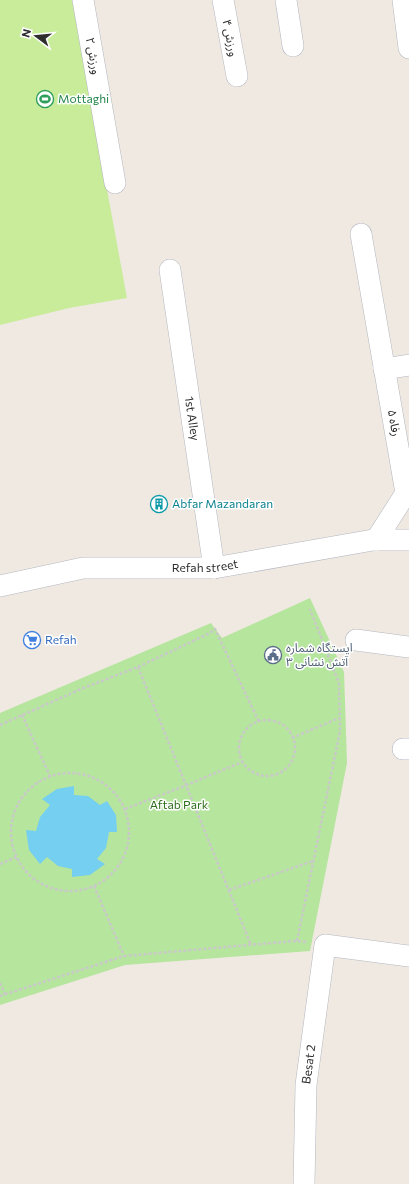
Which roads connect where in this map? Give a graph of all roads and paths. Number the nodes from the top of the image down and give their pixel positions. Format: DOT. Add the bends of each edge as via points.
graph roads {
  1 [pos="83,0"];
  2 [pos="223,0"];
  3 [pos="286,0"];
  4 [pos="403,0"];
  5 [pos="293,46"];
  6 [pos="409,48"];
  7 [pos="237,76"];
  8 [pos="115,183"];
  9 [pos="361,234"];
  10 [pos="170,270"];
  11 [pos="409,365"];
  12 [pos="384,369"];
  13 [pos="376,540"];
  14 [pos="409,540"];
  15 [pos="214,568"];
  16 [pos="0,586"];
  17 [pos="310,609"];
  18 [pos="356,640"];
  19 [pos="409,648"];
  20 [pos="138,667"];
  21 [pos="22,715"];
  22 [pos="339,718"];
  23 [pos="259,722"];
  24 [pos="0,724"];
  25 [pos="292,738"];
  26 [pos="242,762"];
  27 [pos="50,776"];
  28 [pos="187,785"];
  29 [pos="125,809"];
  30 [pos="16,857"];
  31 [pos="314,861"];
  32 [pos="0,864"];
  33 [pos="94,886"];
  34 [pos="229,890"];
  35 [pos="297,941"];
  36 [pos="325,944"];
  37 [pos="251,945"];
  38 [pos="124,956"];
  39 [pos="409,956"];
  40 [pos="0,983"];
  41 [pos="5,994"];
  42 [pos="0,996"];
  43 [pos="304,1184"];
  1 -- 8 [label="street, ورزش ۲"];
  2 -- 7 [label="street, ورزش ۴"];
  3 -- 5 [label="street"];
  4 -- 6 [label="street"];
  9 -- 12 [label="street, رفاه ۵"];
  10 -- 15 [label="street, 1st Alley"];
  11 -- 12 [label="street"];
  12 -- 13 [label="street, رفاه ۵" via="406,493"];
  13 -- 14 [label="street, Refah street"];
  13 -- 15 [label="street, Refah street"];
  15 -- 16 [label="street, Refah street" via="83,568"];
  17 -- 22 [label="path" via="339,683"];
  18 -- 19 [label="street"];
  20 -- 21 [label="path"];
  20 -- 23 [label="path" via="215,629"];
  20 -- 28 [label="path"];
  21 -- 24 [label="path"];
  21 -- 27 [label="path"];
  22 -- 25 [label="path"];
  22 -- 31 [label="path" via="340,731"];
  23 -- 25 [label="path" via="276,722 289,731"];
  23 -- 26 [label="path" via="246,729 241,737 239,747"];
  25 -- 26 [label="path" via="293,756 289,765 274,776 259,775 250,771"];
  26 -- 28 [label="path"];
  27 -- 29 [label="path" via="80,772 97,778 114,790"];
  27 -- 30 [label="path" via="28,789 15,810 10,831"];
  28 -- 29 [label="path"];
  28 -- 34 [label="path"];
  29 -- 33 [label="path" via="130,837 124,858 116,870"];
  30 -- 32 [label="path"];
  30 -- 33 [label="path" via="24,870 37,882 57,890 76,892"];
  31 -- 34 [label="path"];
  31 -- 35 [label="path"];
  33 -- 38 [label="path"];
  34 -- 37 [label="path"];
  35 -- 36 [label="path"];
  35 -- 37 [label="path"];
  36 -- 39 [label="street"];
  36 -- 43 [label="street, Besat 2" via="306,1085"];
  37 -- 38 [label="path"];
  38 -- 41 [label="path"];
  40 -- 41 [label="path"];
  41 -- 42 [label="path"];
}
